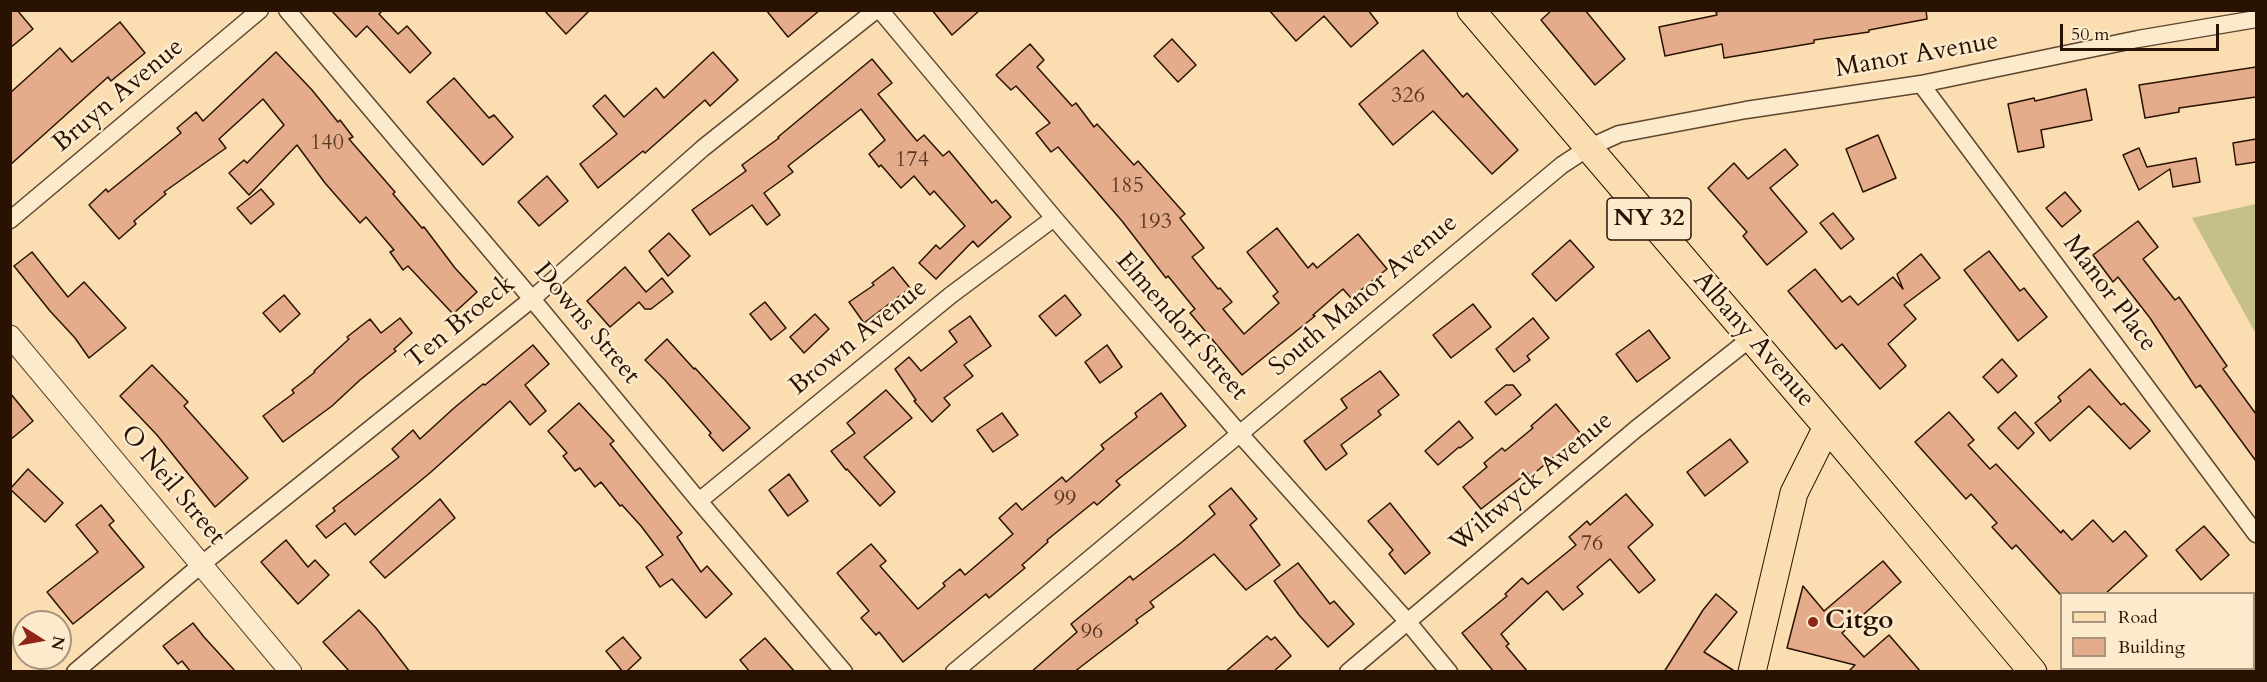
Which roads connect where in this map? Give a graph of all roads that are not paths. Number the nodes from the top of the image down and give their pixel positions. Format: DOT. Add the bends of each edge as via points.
graph roads {
  1 [pos="260,10"];
  2 [pos="287,10"];
  3 [pos="878,10"];
  4 [pos="1471,10"];
  5 [pos="2256,19"];
  6 [pos="1921,84"];
  7 [pos="1588,147"];
  8 [pos="1054,218"];
  9 [pos="10,220"];
  10 [pos="532,299"];
  11 [pos="10,336"];
  12 [pos="1751,338"];
  13 [pos="1827,427"];
  14 [pos="1239,433"];
  15 [pos="699,501"];
  16 [pos="2256,534"];
  17 [pos="202,564"];
  18 [pos="1407,621"];
  19 [pos="75,672"];
  20 [pos="291,672"];
  21 [pos="844,672"];
  22 [pos="954,672"];
  23 [pos="1348,672"];
  24 [pos="1449,672"];
  25 [pos="1752,672"];
  26 [pos="2033,672"];
  1 -- 9 [label="street, Bruyn Avenue"];
  2 -- 10 [label="street, Downs Street"];
  3 -- 8 [label="street, Elmendorf Street"];
  3 -- 10 [label="street, Ten Broeck" via="703,148"];
  4 -- 7 [label="main road, Albany Avenue / NY 32"];
  5 -- 6 [label="street, Manor Avenue"];
  6 -- 7 [label="street, Manor Avenue" via="1619,134"];
  6 -- 16 [label="street, Manor Place"];
  7 -- 12 [label="main road, Albany Avenue / NY 32"];
  7 -- 14 [label="street, South Manor Avenue"];
  8 -- 14 [label="street, Elmendorf Street"];
  8 -- 15 [label="street, Brown Avenue" via="951,295"];
  10 -- 15 [label="street, Downs Street"];
  10 -- 17 [label="street, Ten Broeck"];
  11 -- 17 [label="street, O Neil Street"];
  12 -- 13 [label="main road, Albany Avenue / NY 32"];
  12 -- 18 [label="street, Wiltwyck Avenue"];
  13 -- 25 [label="main road" via="1794,493"];
  13 -- 26 [label="main road, Albany Avenue"];
  14 -- 18 [label="street, Elmendorf Street"];
  14 -- 22 [label="street, South Manor Avenue"];
  15 -- 21 [label="street, Downs Street"];
  17 -- 19 [label="street, Ten Broeck"];
  17 -- 20 [label="street, O Neil Street"];
  18 -- 23 [label="street, Wiltwyck Avenue"];
  18 -- 24 [label="street, Elmendorf Street"];
}
